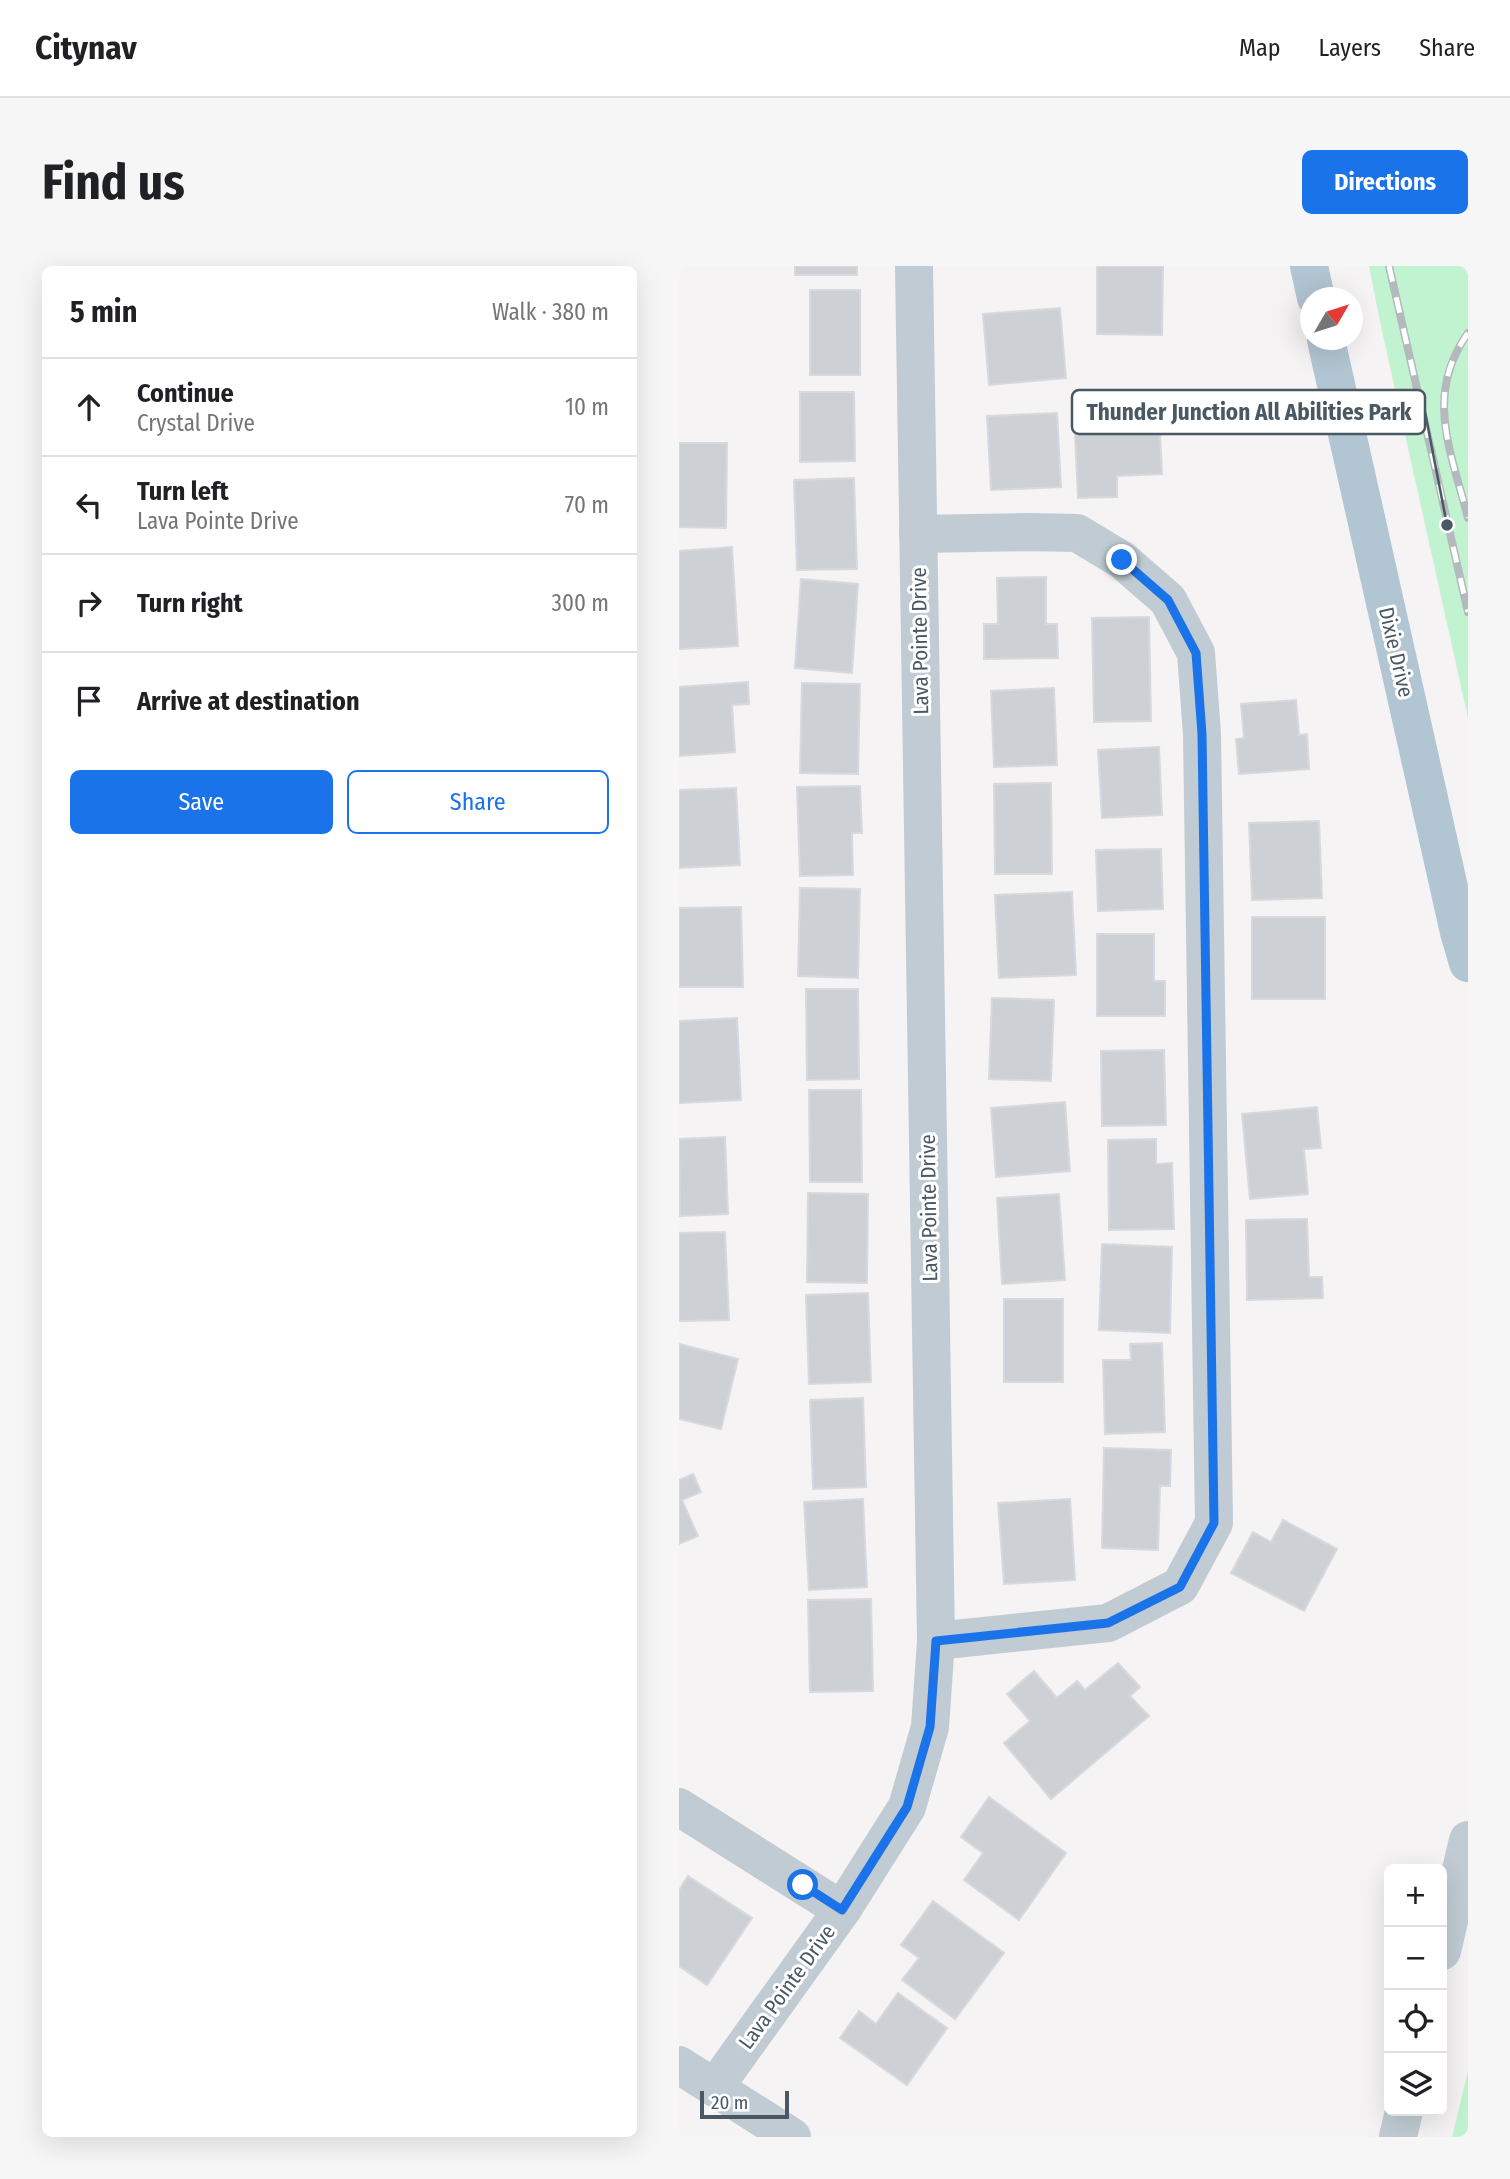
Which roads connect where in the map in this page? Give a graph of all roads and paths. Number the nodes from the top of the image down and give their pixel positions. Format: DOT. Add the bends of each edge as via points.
graph roads {
  1 [pos="914,266"];
  2 [pos="1309,266"];
  3 [pos="1314,287"];
  4 [pos="1328,350"];
  5 [pos="918,534"];
  6 [pos="1468,963"];
  7 [pos="936,1641"];
  8 [pos="679,1807"];
  9 [pos="1468,1840"];
  10 [pos="842,1910"];
  11 [pos="1447,1930"];
  12 [pos="679,2066"];
  13 [pos="715,2087"];
  14 [pos="1403,2116"];
  15 [pos="792,2137"];
  16 [pos="1398,2137"];
  1 -- 5 [label="street, Lava Pointe Drive"];
  2 -- 3 [label="main road"];
  4 -- 6 [label="main road, Dixie Drive"];
  5 -- 7 [label="street, Lava Pointe Drive"];
  5 -- 7 [label="street" via="1077,533 1122,560 1168,600 1196,653 1203,775 1214,1523 1180,1587 1108,1623"];
  7 -- 10 [label="street, Lava Pointe Drive" via="930,1727 907,1807"];
  8 -- 10 [label="street"];
  9 -- 11 [label="street"];
  10 -- 13 [label="street, Lava Pointe Drive"];
  12 -- 13 [label="street"];
  13 -- 15 [label="street"];
  14 -- 16 [label="street"];
}
